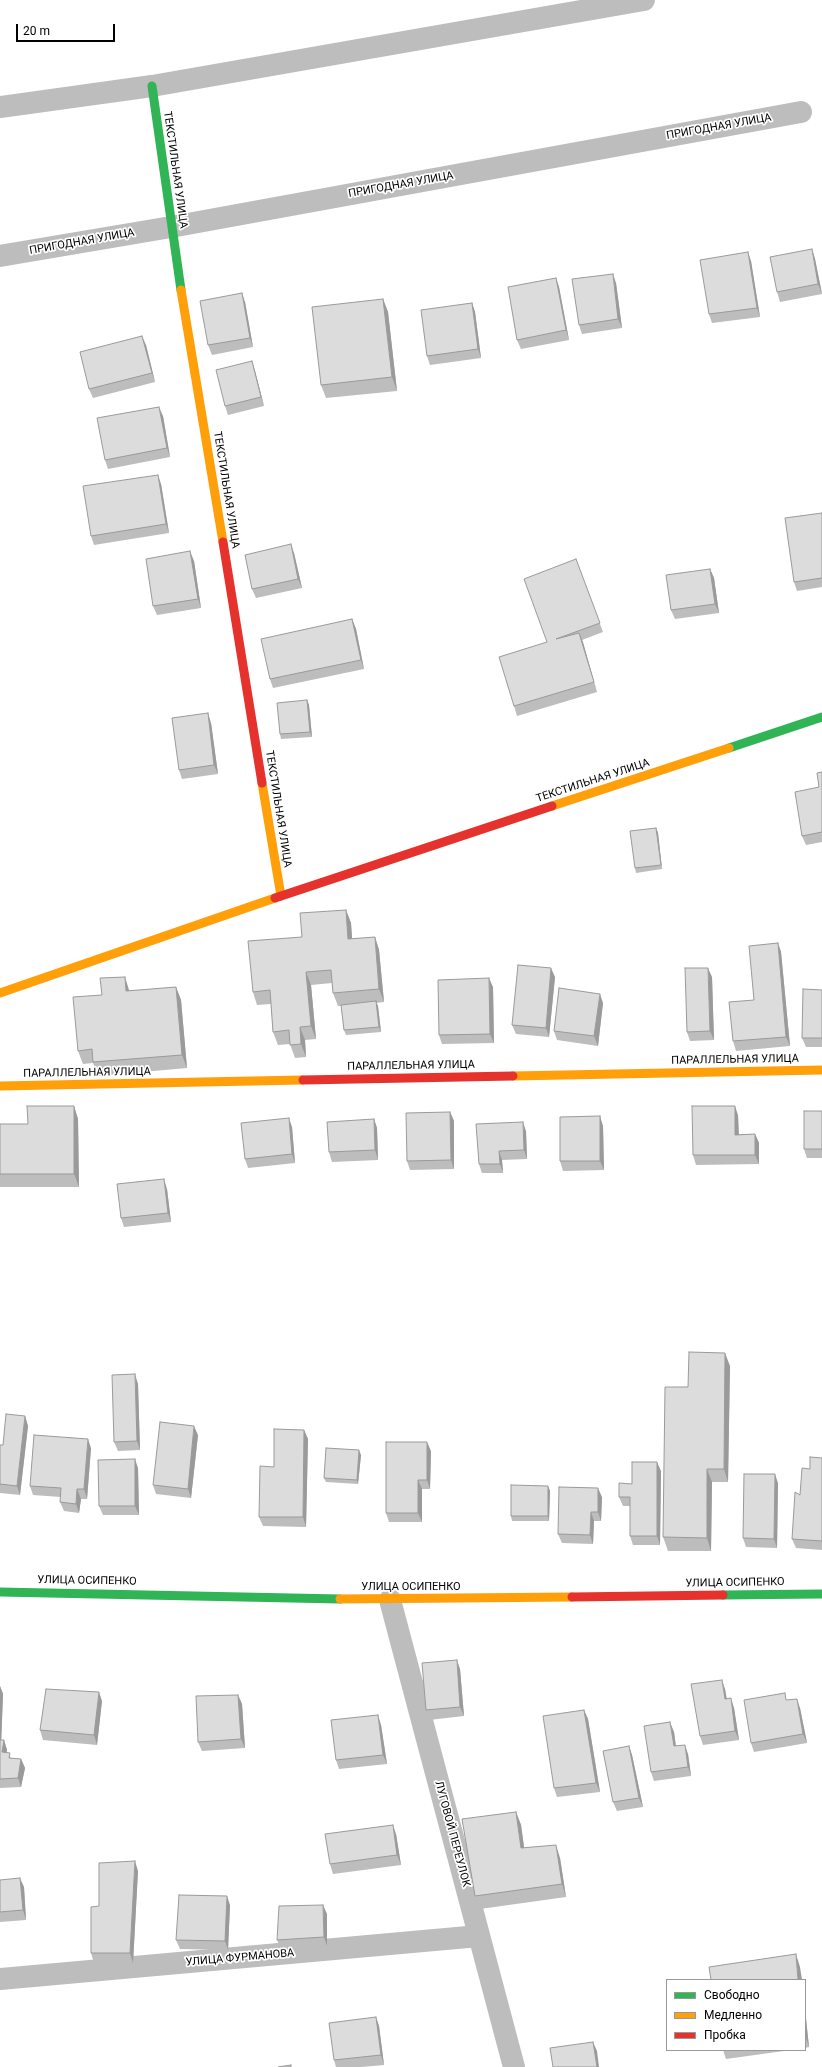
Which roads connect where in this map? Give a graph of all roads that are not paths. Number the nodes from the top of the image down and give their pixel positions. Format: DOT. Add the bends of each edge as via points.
graph roads {
  1 [pos="644,0"];
  2 [pos="152,86"];
  3 [pos="0,107"];
  4 [pos="801,112"];
  5 [pos="171,228"];
  6 [pos="0,256"];
  7 [pos="822,717"];
  8 [pos="281,896"];
  9 [pos="0,993"];
  10 [pos="822,1070"];
  11 [pos="0,1086"];
  12 [pos="0,1592"];
  13 [pos="822,1594"];
  14 [pos="390,1600"];
  15 [pos="479,1936"];
  16 [pos="0,1980"];
  17 [pos="514,2067"];
  1 -- 2 [label="street"];
  2 -- 3 [label="street"];
  2 -- 5 [label="street, ТЕКСТИЛЬНАЯ УЛИЦА"];
  4 -- 5 [label="street, ПРИГОДНАЯ УЛИЦА"];
  5 -- 6 [label="street, ПРИГОДНАЯ УЛИЦА"];
  5 -- 8 [label="street, ТЕКСТИЛЬНАЯ УЛИЦА"];
  7 -- 8 [label="street, ТЕКСТИЛЬНАЯ УЛИЦА"];
  8 -- 9 [label="street, ТЕКСТИЛЬНАЯ УЛИЦА"];
  10 -- 11 [label="street, ПАРАЛЛЕЛЬНАЯ УЛИЦА"];
  12 -- 14 [label="street, УЛИЦА ОСИПЕНКО"];
  13 -- 14 [label="street, УЛИЦА ОСИПЕНКО"];
  14 -- 15 [label="street, ЛУГОВОЙ ПЕРЕУЛОК"];
  15 -- 16 [label="street, УЛИЦА ФУРМАНОВА"];
  15 -- 17 [label="street, ЛУГОВОЙ ПЕРЕУЛОК"];
}
